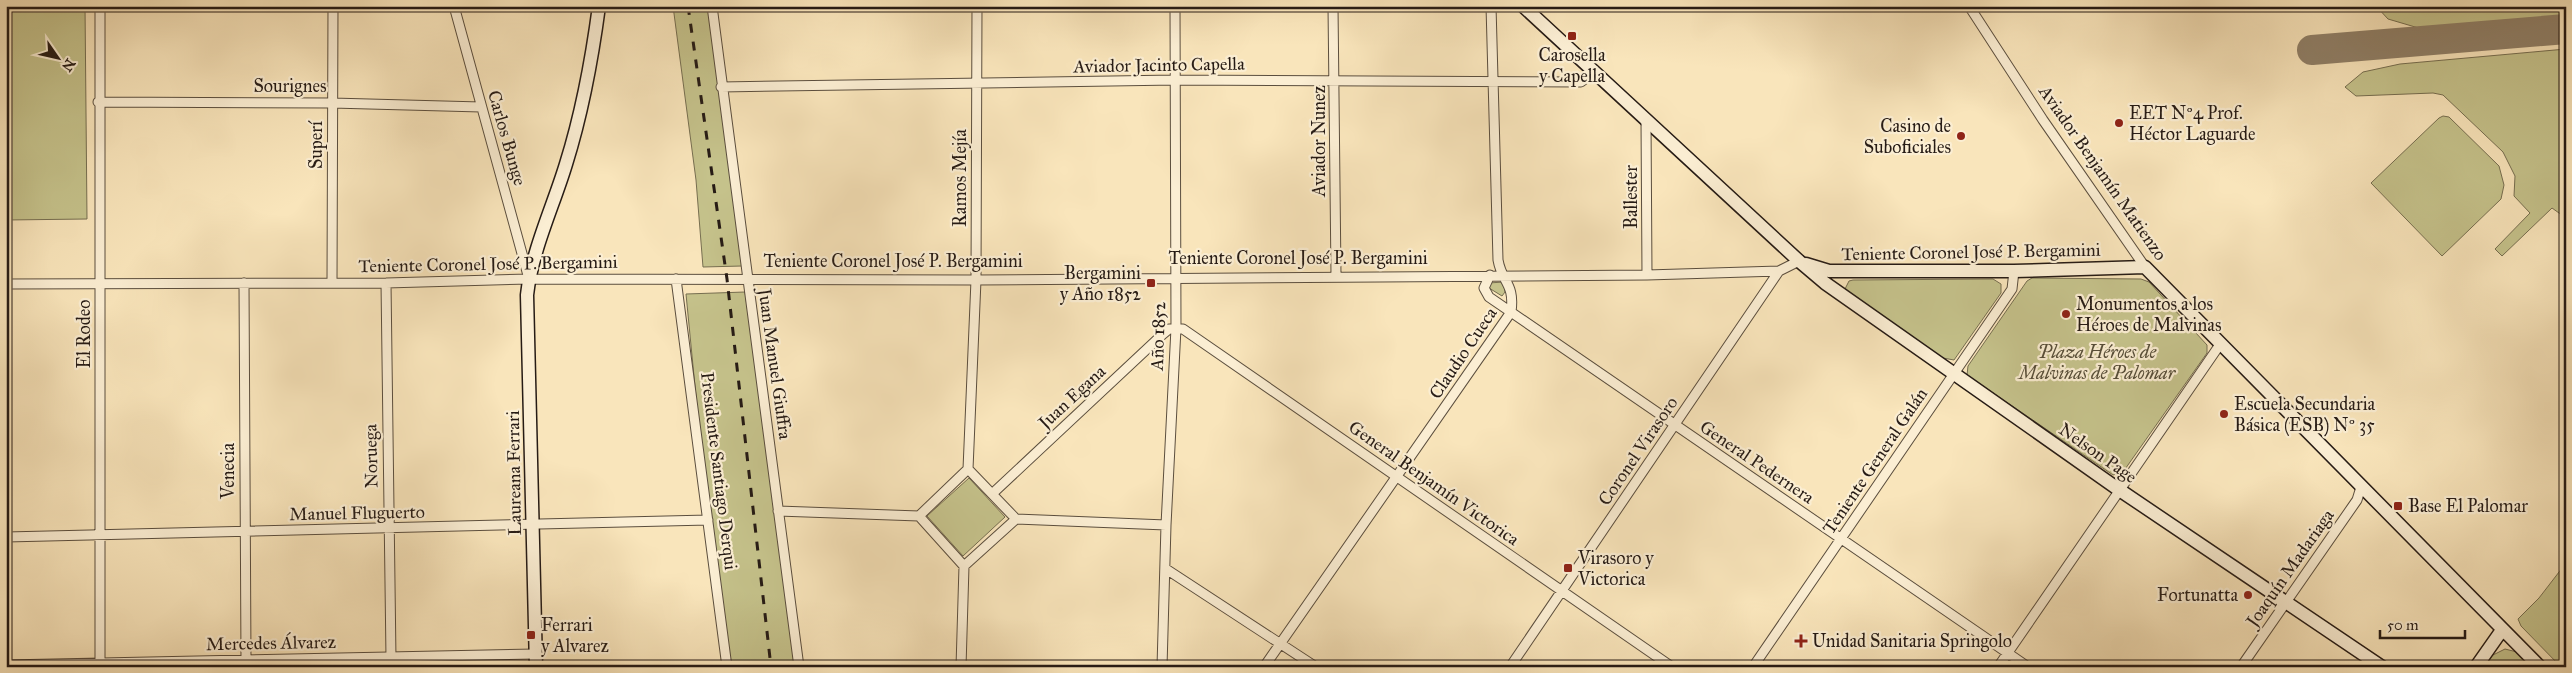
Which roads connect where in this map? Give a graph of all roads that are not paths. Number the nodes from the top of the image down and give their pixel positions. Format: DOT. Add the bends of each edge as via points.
graph roads {
  1 [pos="100,6"];
  2 [pos="333,6"];
  3 [pos="454,6"];
  4 [pos="599,6"];
  5 [pos="712,6"];
  6 [pos="978,6"];
  7 [pos="1175,6"];
  8 [pos="1334,6"];
  9 [pos="1491,6"];
  10 [pos="1523,6"];
  11 [pos="1969,6"];
  12 [pos="1594,72"];
  13 [pos="1175,80"];
  14 [pos="1335,81"];
  15 [pos="1495,82"];
  16 [pos="976,84"];
  17 [pos="722,86"];
  18 [pos="98,102"];
  19 [pos="332,103"];
  20 [pos="481,107"];
  21 [pos="1646,120"];
  22 [pos="1799,261"];
  23 [pos="2145,267"];
  24 [pos="1779,271"];
  25 [pos="2014,271"];
  26 [pos="1502,274"];
  27 [pos="1490,275"];
  28 [pos="1647,275"];
  29 [pos="1336,276"];
  30 [pos="1176,277"];
  31 [pos="529,279"];
  32 [pos="676,279"];
  33 [pos="747,279"];
  34 [pos="976,280"];
  35 [pos="244,283"];
  36 [pos="332,283"];
  37 [pos="386,283"];
  38 [pos="6,284"];
  39 [pos="100,284"];
  40 [pos="1511,312"];
  41 [pos="1176,328"];
  42 [pos="2221,343"];
  43 [pos="1954,374"];
  44 [pos="1675,426"];
  45 [pos="968,469"];
  46 [pos="1397,477"];
  47 [pos="2361,487"];
  48 [pos="2118,489"];
  49 [pos="992,494"];
  50 [pos="778,511"];
  51 [pos="919,516"];
  52 [pos="1016,519"];
  53 [pos="708,520"];
  54 [pos="1166,525"];
  55 [pos="532,526"];
  56 [pos="388,529"];
  57 [pos="244,532"];
  58 [pos="100,534"];
  59 [pos="6,537"];
  60 [pos="1841,539"];
  61 [pos="964,566"];
  62 [pos="1166,569"];
  63 [pos="1562,591"];
  64 [pos="2285,603"];
  65 [pos="2502,630"];
  66 [pos="1281,643"];
  67 [pos="2008,653"];
  68 [pos="391,658"];
  69 [pos="246,660"];
  70 [pos="536,660"];
  71 [pos="100,662"];
  72 [pos="6,665"];
  73 [pos="727,667"];
  74 [pos="799,667"];
  75 [pos="961,667"];
  76 [pos="1162,667"];
  77 [pos="1264,667"];
  78 [pos="1316,667"];
  79 [pos="1510,667"];
  80 [pos="1672,667"];
  81 [pos="1753,667"];
  82 [pos="1998,667"];
  83 [pos="2028,667"];
  84 [pos="2241,667"];
  85 [pos="2382,667"];
  86 [pos="2476,667"];
  87 [pos="2540,667"];
  1 -- 18 [label="street, El Rodeo"];
  2 -- 19 [label="street, Superí"];
  3 -- 20 [label="street, Carlos Bunge"];
  4 -- 31 [label="street" via="578,120"];
  5 -- 17 [label="street, Juan Manuel Giuffra"];
  6 -- 16 [label="street, Ramos Mejía"];
  7 -- 13 [label="street, Año 1852"];
  8 -- 14 [label="street, Aviador Nunez"];
  9 -- 15 [label="street, Claudio Cueca"];
  10 -- 12 [label="street, Nelson Page"];
  11 -- 23 [label="street, Aviador Benjamín Matienzo"];
  12 -- 15 [label="street, Aviador Jacinto Capella" via="1581,82"];
  12 -- 21 [label="street, Nelson Page"];
  13 -- 14 [label="street, Aviador Jacinto Capella"];
  13 -- 16 [label="street, Aviador Jacinto Capella"];
  13 -- 30 [label="street, Año 1852"];
  14 -- 15 [label="street, Aviador Jacinto Capella"];
  14 -- 29 [label="street, Aviador Nunez"];
  15 -- 26 [label="street, Claudio Cueca" via="1498,260"];
  16 -- 17 [label="street, Aviador Jacinto Capella"];
  16 -- 34 [label="street, Ramos Mejía"];
  17 -- 33 [label="street, Juan Manuel Giuffra"];
  18 -- 19 [label="street, Sourignes"];
  18 -- 39 [label="street, El Rodeo"];
  19 -- 20 [label="street, Sourignes"];
  19 -- 36 [label="street, Superí"];
  20 -- 31 [label="street, Carlos Bunge"];
  21 -- 22 [label="street, Nelson Page"];
  21 -- 28 [label="street, Ballester"];
  22 -- 24 [label="street, Coronel Virasoro"];
  22 -- 25 [label="street, Teniente Coronel José P. Bergamini" via="1829,271"];
  22 -- 43 [label="street, Nelson Page" via="1840,294"];
  23 -- 25 [label="street, Teniente Coronel José P. Bergamini"];
  23 -- 42 [label="street, Aviador Benjamín Matienzo"];
  24 -- 28 [label="street, Teniente Coronel José P. Bergamini"];
  24 -- 44 [label="street, Coronel Virasoro"];
  25 -- 43 [label="street, Teniente General Galán" via="2012,289"];
  26 -- 27 [label="street, Teniente Coronel José P. Bergamini"];
  26 -- 28 [label="street, Teniente Coronel José P. Bergamini"];
  26 -- 40 [label="street, Claudio Cueca" via="1512,293"];
  27 -- 29 [label="street, Teniente Coronel José P. Bergamini"];
  27 -- 40 [label="street, General Pedernera" via="1484,288 1486,293"];
  29 -- 30 [label="street, Teniente Coronel José P. Bergamini"];
  30 -- 34 [label="street, Teniente Coronel José P. Bergamini"];
  30 -- 41 [label="street, Año 1852"];
  31 -- 32 [label="street, Teniente Coronel José P. Bergamini"];
  31 -- 37 [label="street, Teniente Coronel José P. Bergamini"];
  31 -- 55 [label="street, Laureana Ferrari" via="526,295"];
  32 -- 33 [label="street, Teniente Coronel José P. Bergamini"];
  32 -- 53 [label="street, Presidente Santiago Derqui"];
  33 -- 34 [label="street, Teniente Coronel José P. Bergamini"];
  33 -- 50 [label="street, Juan Manuel Giuffra"];
  34 -- 45 [label="street, Ramos Mejía"];
  35 -- 36 [label="street, Teniente Coronel José P. Bergamini"];
  35 -- 39 [label="street, Teniente Coronel José P. Bergamini"];
  35 -- 57 [label="street, Venecia"];
  36 -- 37 [label="street, Teniente Coronel José P. Bergamini"];
  37 -- 56 [label="street, Noruega"];
  38 -- 39 [label="street, Teniente Coronel José P. Bergamini"];
  39 -- 58 [label="street, El Rodeo"];
  40 -- 44 [label="street, General Pedernera"];
  40 -- 46 [label="street, Claudio Cueca"];
  41 -- 46 [label="street, General Benjamín Victorica" via="1188,332"];
  41 -- 49 [label="street, Juan Egana" via="1163,334"];
  41 -- 54 [label="street, Año 1852"];
  42 -- 47 [label="street, Aviador Benjamín Matienzo"];
  42 -- 48 [label="street"];
  43 -- 48 [label="street, Nelson Page"];
  43 -- 60 [label="street, Teniente General Galán"];
  44 -- 60 [label="street, General Pedernera"];
  44 -- 63 [label="street, Coronel Virasoro"];
  45 -- 49 [label="street"];
  45 -- 51 [label="street"];
  46 -- 63 [label="street, General Benjamín Victorica"];
  46 -- 66 [label="street, Claudio Cueca"];
  47 -- 64 [label="street, Joaquín Madariaga" via="2357,500"];
  47 -- 65 [label="street, Aviador Benjamín Matienzo"];
  48 -- 64 [label="street, Nelson Page"];
  48 -- 67 [label="street"];
  49 -- 52 [label="street"];
  50 -- 51 [label="street"];
  50 -- 74 [label="street, Juan Manuel Giuffra"];
  51 -- 61 [label="street"];
  52 -- 54 [label="street"];
  52 -- 61 [label="street"];
  53 -- 55 [label="street, Manuel Fluguerto"];
  53 -- 73 [label="street, Presidente Santiago Derqui"];
  54 -- 62 [label="street, Año 1852"];
  55 -- 56 [label="street, Manuel Fluguerto"];
  55 -- 70 [label="street, Laureana Ferrari"];
  56 -- 57 [label="street, Manuel Fluguerto"];
  56 -- 68 [label="street, Noruega"];
  57 -- 58 [label="street, Manuel Fluguerto"];
  57 -- 69 [label="street, Venecia"];
  58 -- 59 [label="street, Manuel Fluguerto"];
  58 -- 71 [label="street, El Rodeo"];
  60 -- 67 [label="street, General Pedernera"];
  60 -- 81 [label="street, Teniente General Galán"];
  61 -- 75 [label="street"];
  62 -- 66 [label="street"];
  62 -- 76 [label="street, Año 1852"];
  63 -- 79 [label="street, Coronel Virasoro"];
  63 -- 80 [label="street, General Benjamín Victorica"];
  64 -- 84 [label="street, Joaquín Madariaga"];
  64 -- 85 [label="street, Nelson Page"];
  65 -- 86 [label="street"];
  65 -- 87 [label="street, Aviador Benjamín Matienzo"];
  66 -- 77 [label="street, Claudio Cueca"];
  66 -- 78 [label="street"];
  67 -- 82 [label="street"];
  67 -- 83 [label="street, General Pedernera"];
  68 -- 69 [label="street, Mercedes Álvarez"];
  68 -- 70 [label="street, Mercedes Álvarez"];
  69 -- 71 [label="street, Mercedes Álvarez"];
  71 -- 72 [label="street, Mercedes Álvarez"];
}
